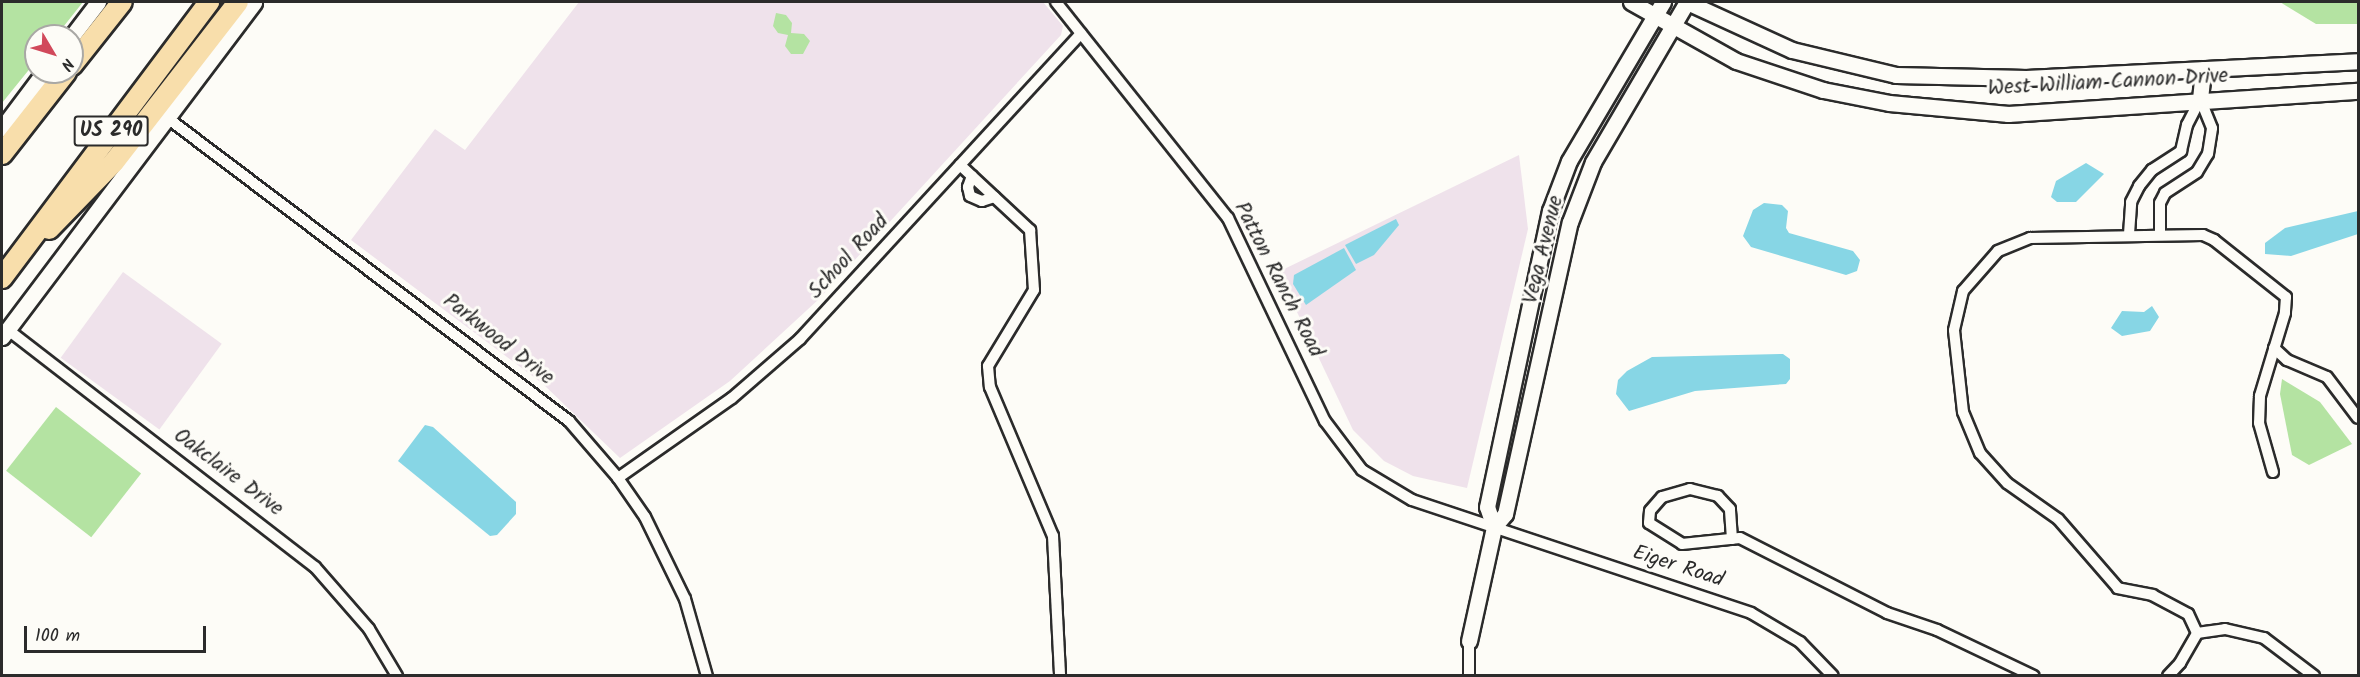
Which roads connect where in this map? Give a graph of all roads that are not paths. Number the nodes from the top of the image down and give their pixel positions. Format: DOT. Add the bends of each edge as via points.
graph roads {
  1 [pos="98,2"];
  2 [pos="122,2"];
  3 [pos="209,2"];
  4 [pos="238,2"];
  5 [pos="254,2"];
  6 [pos="1056,2"];
  7 [pos="1631,2"];
  8 [pos="1663,2"];
  9 [pos="1687,2"];
  10 [pos="1653,16"];
  11 [pos="81,24"];
  12 [pos="1672,27"];
  13 [pos="1081,33"];
  14 [pos="84,50"];
  15 [pos="2358,61"];
  16 [pos="2204,69"];
  17 [pos="35,84"];
  18 [pos="57,84"];
  19 [pos="2358,92"];
  20 [pos="2200,99"];
  21 [pos="166,117"];
  22 [pos="2,128"];
  23 [pos="2,154"];
  24 [pos="960,165"];
  25 [pos="2129,234"];
  26 [pos="2160,234"];
  27 [pos="14,261"];
  28 [pos="2,278"];
  29 [pos="4,333"];
  30 [pos="2274,348"];
  31 [pos="2358,418"];
  32 [pos="2273,472"];
  33 [pos="618,478"];
  34 [pos="1494,527"];
  35 [pos="1732,539"];
  36 [pos="2198,633"];
  37 [pos="1469,641"];
  38 [pos="397,675"];
  39 [pos="707,675"];
  40 [pos="1060,675"];
  41 [pos="1469,675"];
  42 [pos="1833,675"];
  43 [pos="2034,675"];
  44 [pos="2168,675"];
  45 [pos="2314,675"];
  1 -- 11 [label="main road"];
  2 -- 14 [label="highway"];
  3 -- 27 [label="highway, US 290"];
  4 -- 27 [label="highway" via="114,162"];
  5 -- 21 [label="main road"];
  6 -- 13 [label="street, Patton Ranch Road"];
  7 -- 10 [label="main road, West William Cannon Drive"];
  8 -- 10 [label="main road, Vega Avenue"];
  9 -- 12 [label="main road, Vega Avenue"];
  9 -- 16 [label="main road, West William Cannon Drive" via="1792,50 1896,75 2026,78"];
  10 -- 12 [label="main road, West William Cannon Drive"];
  10 -- 34 [label="main road, Vega Avenue" via="1569,162 1550,211 1487,507"];
  12 -- 20 [label="main road, West William Cannon Drive" via="1736,61 1777,76 1889,103 2008,114"];
  12 -- 34 [label="main road, Vega Avenue" via="1593,162 1570,222 1505,514"];
  13 -- 24 [label="street, School Road"];
  13 -- 34 [label="street, Patton Ranch Road" via="1228,218 1325,421 1349,456 1377,481 1412,500"];
  15 -- 16 [label="main road, West William Cannon Drive"];
  16 -- 20 [label="main road"];
  17 -- 22 [label="main road"];
  18 -- 23 [label="highway"];
  19 -- 20 [label="main road, West William Cannon Drive"];
  20 -- 25 [label="street" via="2187,125 2181,151 2152,170 2139,186 2131,202"];
  20 -- 26 [label="street" via="2212,128 2208,154 2198,172 2165,193 2160,203"];
  21 -- 29 [label="main road"];
  21 -- 33 [label="street, Parkwood Drive" via="534,392 569,421"];
  24 -- 33 [label="street, School Road" via="816,322 768,368"];
  24 -- 40 [label="street" via="1029,230 1034,290 988,366 990,387 1053,536"];
  25 -- 26 [label="street"];
  25 -- 36 [label="street" via="2030,238 1998,251 1979,270 1963,291 1954,330 1963,412 1980,453 2007,483 2058,519 2118,588 2153,595 2188,614"];
  26 -- 30 [label="street" via="2204,235 2286,297"];
  27 -- 28 [label="highway, US 290"];
  29 -- 38 [label="street, Oakclaire Drive" via="315,567 369,629"];
  30 -- 31 [label="street" via="2287,360 2327,377"];
  30 -- 32 [label="street" via="2259,396 2259,423"];
  33 -- 39 [label="street, Parkwood Drive" via="667,557 697,635"];
  34 -- 37 [label="main road, Vega Avenue"];
  34 -- 42 [label="street, Eiger Road" via="1751,613 1800,642"];
  35 -- 35 [label="street" via="1682,544 1649,523 1650,511 1662,497 1690,489 1718,496 1730,509"];
  35 -- 43 [label="street" via="1740,538 1887,613 1937,630"];
  36 -- 44 [label="street" via="2181,663"];
  36 -- 45 [label="street" via="2225,629 2264,638"];
  37 -- 41 [label="street, Vega Avenue"];
}
